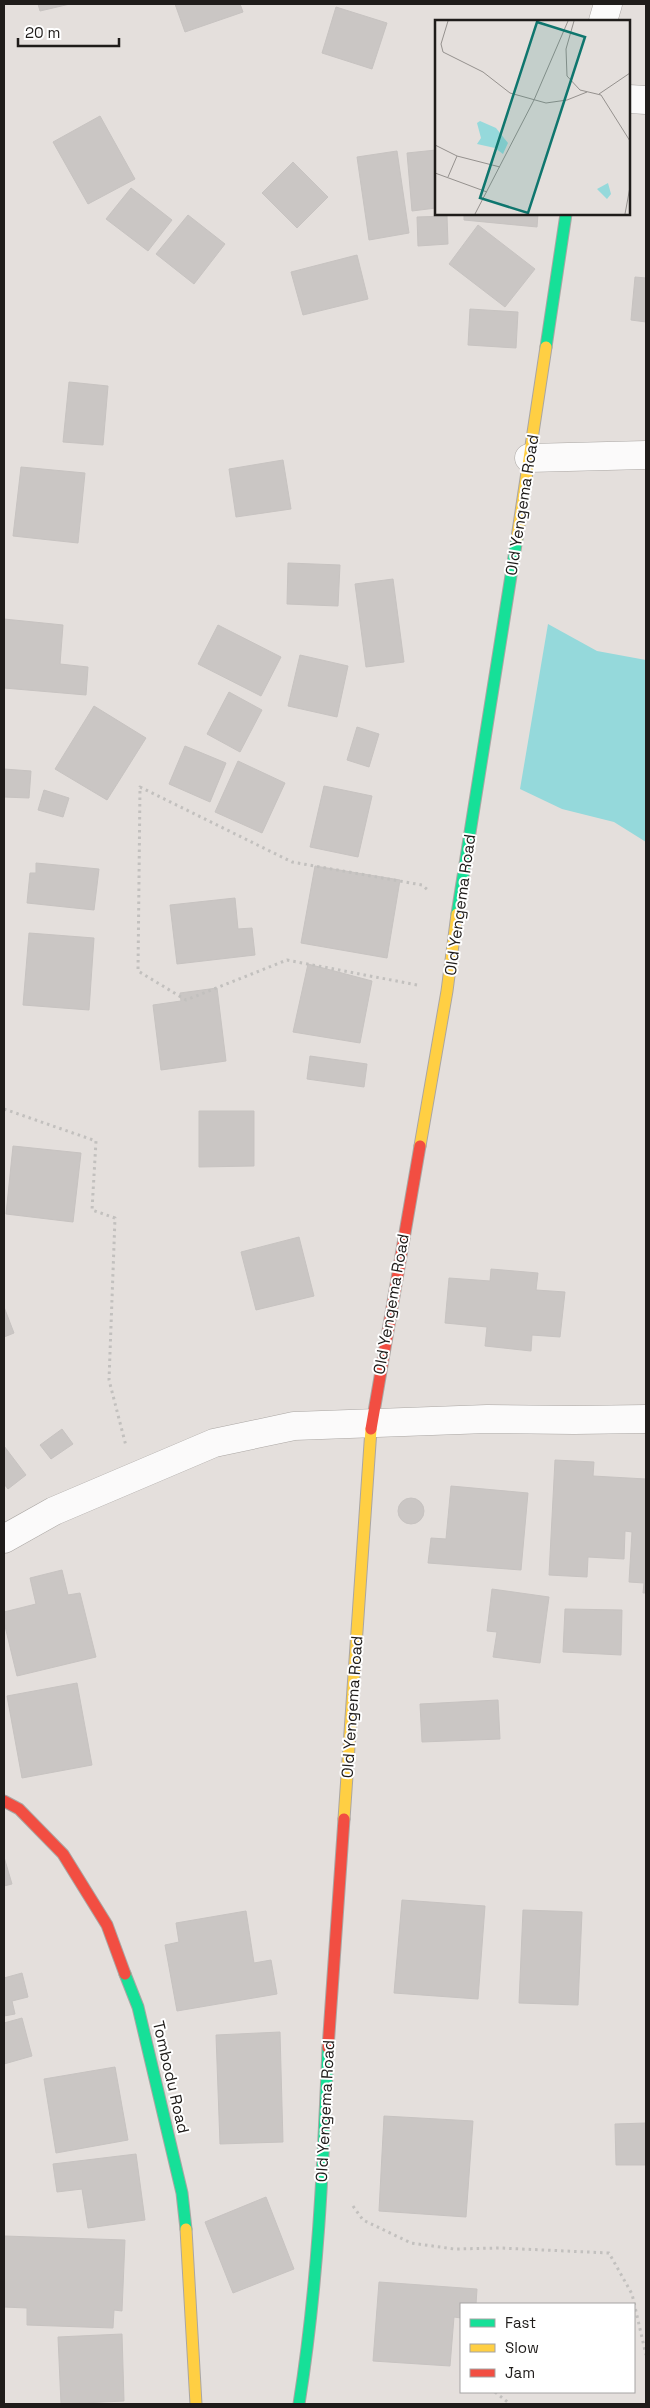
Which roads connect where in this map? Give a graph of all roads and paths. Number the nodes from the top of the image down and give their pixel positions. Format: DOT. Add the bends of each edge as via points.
graph roads {
  1 [pos="608,4"];
  2 [pos="603,20"];
  3 [pos="630,100"];
  4 [pos="646,100"];
  5 [pos="566,215"];
  6 [pos="646,455"];
  7 [pos="529,458"];
  8 [pos="457,915"];
  9 [pos="448,991"];
  10 [pos="4,1109"];
  11 [pos="646,1419"];
  12 [pos="371,1422"];
  13 [pos="133,1476"];
  14 [pos="4,1539"];
  15 [pos="4,1801"];
  16 [pos="323,2169"];
  17 [pos="634,2303"];
  18 [pos="635,2307"];
  19 [pos="646,2355"];
  20 [pos="496,2393"];
  21 [pos="196,2404"];
  22 [pos="299,2404"];
  23 [pos="510,2404"];
  1 -- 2 [label="street"];
  3 -- 4 [label="street"];
  5 -- 7 [label="street, Old Yengema Road"];
  6 -- 7 [label="street"];
  7 -- 8 [label="street, Old Yengema Road"];
  8 -- 9 [label="street, Old Yengema Road"];
  8 -- 9 [label="path" via="422,884 292,862 140,787 138,971 186,1000 287,960"];
  9 -- 12 [label="street, Old Yengema Road"];
  10 -- 13 [label="path" via="96,1141 92,1210 115,1218 109,1380"];
  11 -- 12 [label="street"];
  12 -- 13 [label="street" via="294,1426 214,1443"];
  12 -- 16 [label="street, Old Yengema Road" via="330,2020"];
  13 -- 14 [label="street" via="54,1511"];
  15 -- 21 [label="street, Tombodu Road" via="19,1809 63,1854 107,1925 138,2007 182,2193"];
  16 -- 17 [label="path" via="363,2220 411,2243 454,2249 609,2252"];
  16 -- 22 [label="street, Old Yengema Road" via="309,2341"];
  18 -- 19 [label="path"];
  20 -- 23 [label="path"];
}
